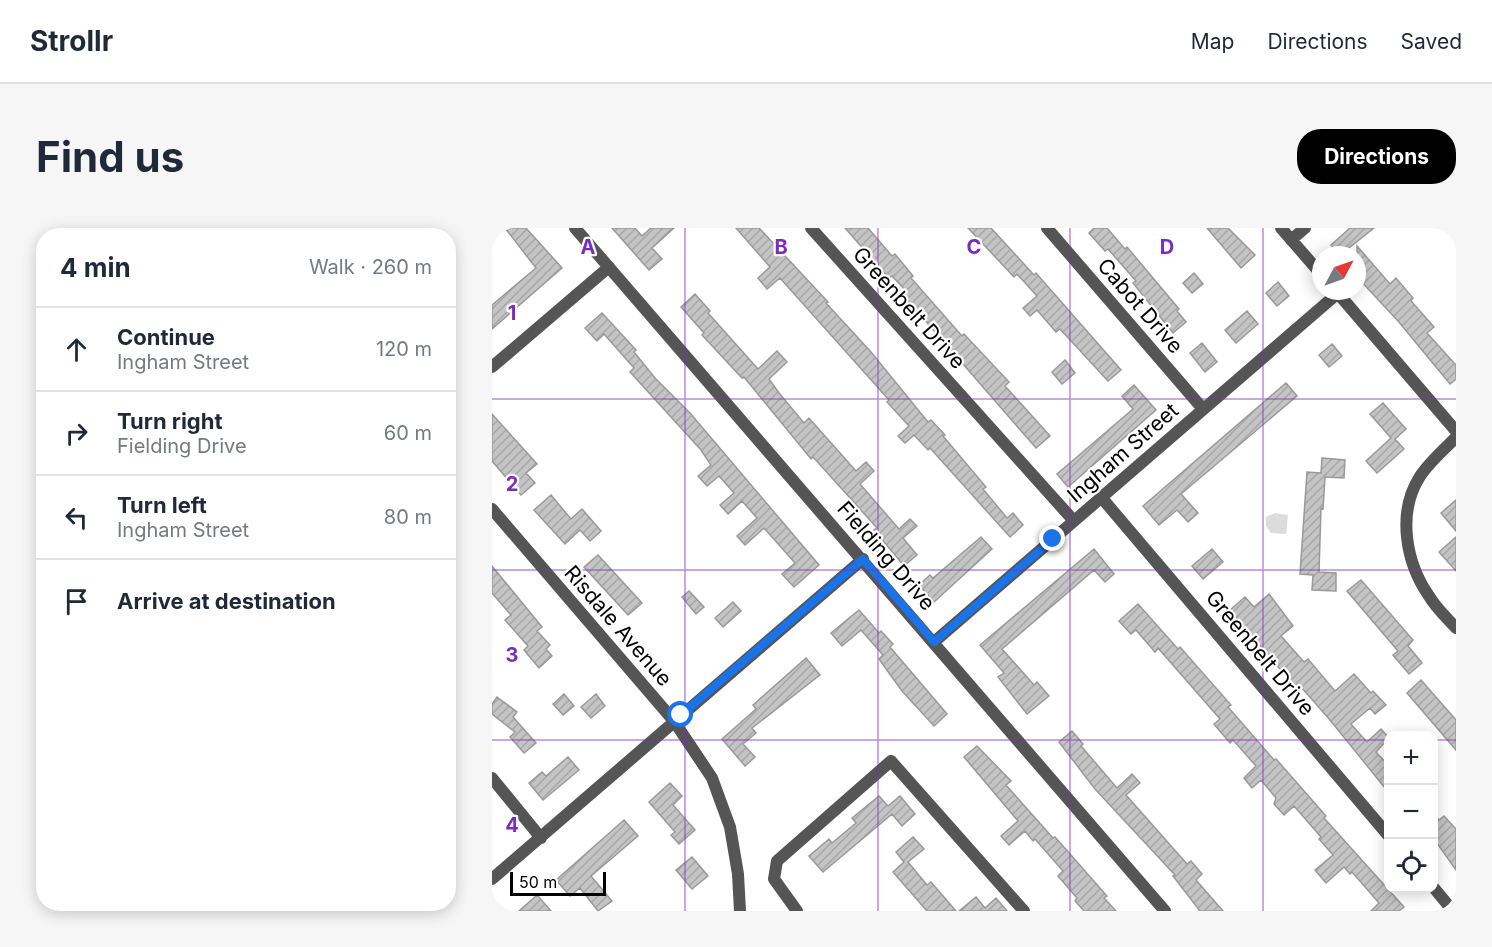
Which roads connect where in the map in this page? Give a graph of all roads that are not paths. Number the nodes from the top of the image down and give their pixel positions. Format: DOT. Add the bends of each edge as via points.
graph roads {
  1 [pos="575,228"];
  2 [pos="811,228"];
  3 [pos="1047,228"];
  4 [pos="1281,228"];
  5 [pos="1305,228"];
  6 [pos="1291,240"];
  7 [pos="1312,264"];
  8 [pos="609,267"];
  9 [pos="1328,300"];
  10 [pos="1344,300"];
  11 [pos="492,367"];
  12 [pos="1203,409"];
  13 [pos="1456,431"];
  14 [pos="1456,437"];
  15 [pos="1101,497"];
  16 [pos="492,509"];
  17 [pos="1074,521"];
  18 [pos="863,559"];
  19 [pos="1456,628"];
  20 [pos="934,642"];
  21 [pos="674,721"];
  22 [pos="492,778"];
  23 [pos="1384,829"];
  24 [pos="541,838"];
  25 [pos="492,879"];
  26 [pos="1438,893"];
  27 [pos="740,911"];
  28 [pos="797,911"];
  29 [pos="1024,911"];
  30 [pos="1165,911"];
  31 [pos="1453,911"];
  1 -- 8 [label="street, Fielding Drive"];
  2 -- 17 [label="street, Greenbelt Drive"];
  3 -- 12 [label="street, Cabot Drive"];
  4 -- 6 [label="street"];
  5 -- 6 [label="street"];
  6 -- 7 [label="street"];
  8 -- 11 [label="street"];
  8 -- 18 [label="street, Fielding Drive"];
  9 -- 12 [label="street, Ingham Street"];
  10 -- 13 [label="street"];
  12 -- 15 [label="street, Ingham Street"];
  14 -- 19 [label="street" via="1419,477 1409,498 1406,534 1413,564 1428,596"];
  15 -- 17 [label="street, Ingham Street"];
  15 -- 23 [label="street, Greenbelt Drive"];
  16 -- 21 [label="street, Risdale Avenue"];
  17 -- 20 [label="street, Ingham Street"];
  18 -- 20 [label="street, Fielding Drive"];
  18 -- 21 [label="street"];
  20 -- 30 [label="street, Fielding Drive"];
  21 -- 24 [label="street"];
  21 -- 27 [label="street, Risdale Avenue" via="712,778 730,827"];
  22 -- 24 [label="street"];
  24 -- 25 [label="street"];
  26 -- 31 [label="street"];
  28 -- 29 [label="street" via="774,879 777,861 891,761"];
}
